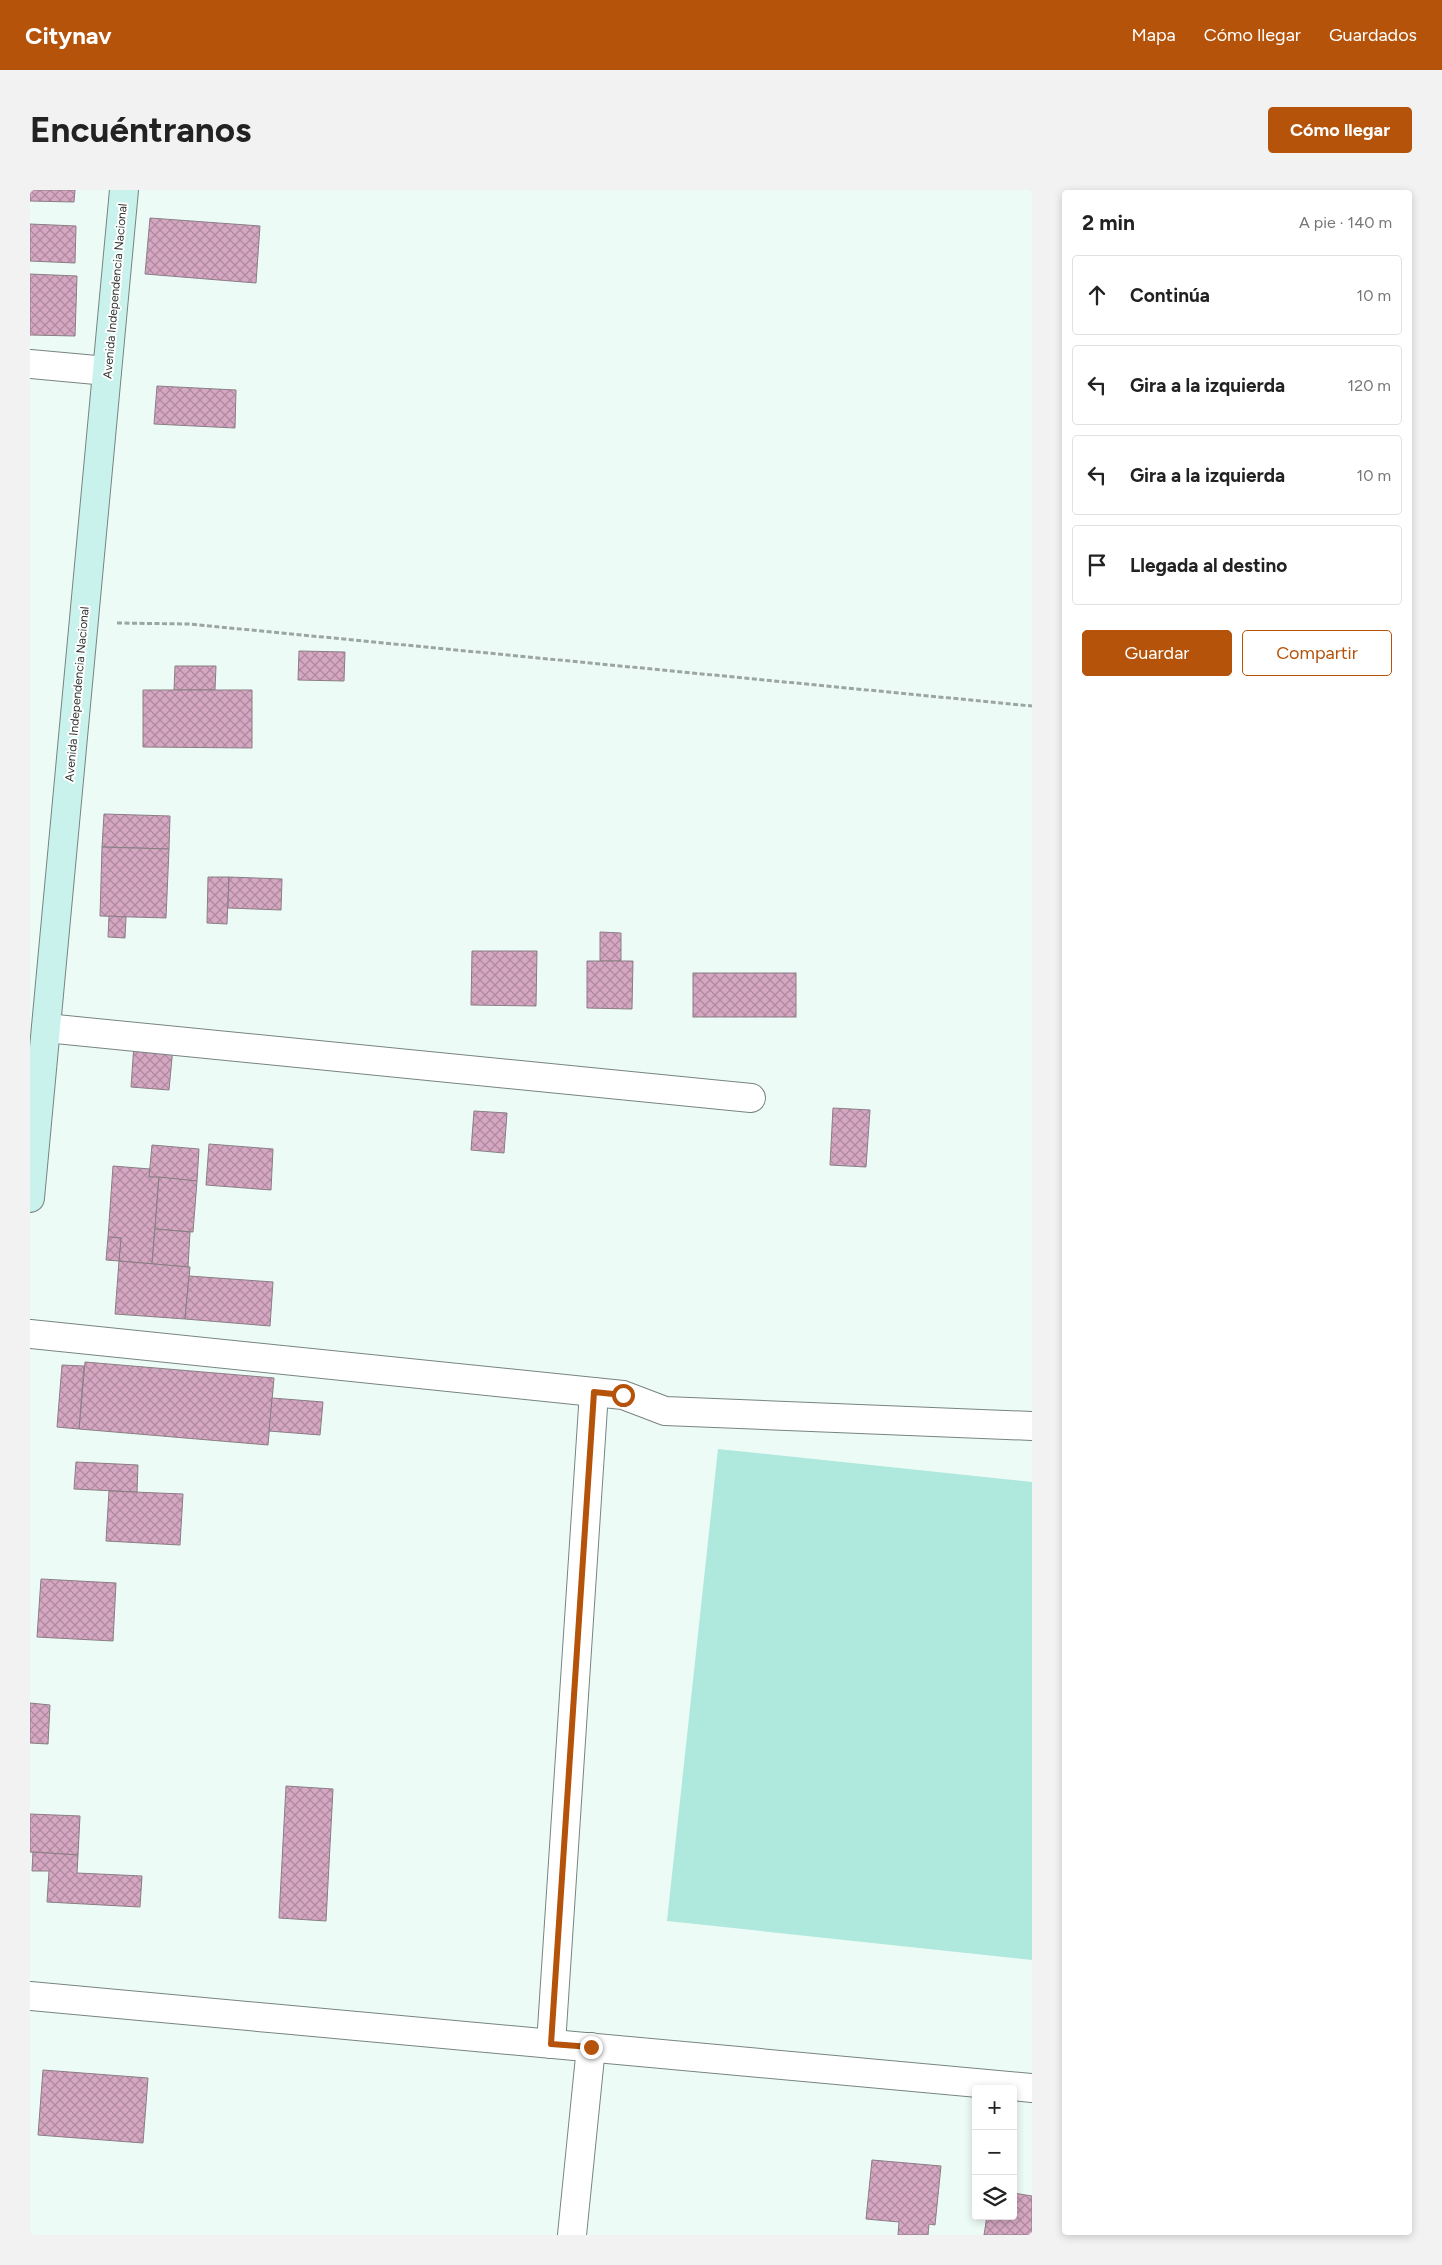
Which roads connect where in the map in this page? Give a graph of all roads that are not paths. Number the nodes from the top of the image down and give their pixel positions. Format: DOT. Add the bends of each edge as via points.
graph roads {
  1 [pos="124,190"];
  2 [pos="30,364"];
  3 [pos="107,370"];
  4 [pos="46,1028"];
  5 [pos="752,1098"];
  6 [pos="31,1184"];
  7 [pos="30,1334"];
  8 [pos="594,1392"];
  9 [pos="1032,1426"];
  10 [pos="30,1996"];
  11 [pos="551,2044"];
  12 [pos="591,2047"];
  13 [pos="1032,2088"];
  14 [pos="572,2235"];
  1 -- 3 [label="main road, Avenida Independencia Nacional"];
  2 -- 3 [label="street"];
  3 -- 4 [label="main road, Avenida Independencia Nacional"];
  4 -- 5 [label="street"];
  4 -- 6 [label="main road, Avenida Independencia Nacional"];
  7 -- 8 [label="street"];
  8 -- 9 [label="street" via="623,1395 665,1410"];
  8 -- 11 [label="street"];
  10 -- 11 [label="street"];
  11 -- 12 [label="street"];
  12 -- 13 [label="street"];
  12 -- 14 [label="street"];
}
